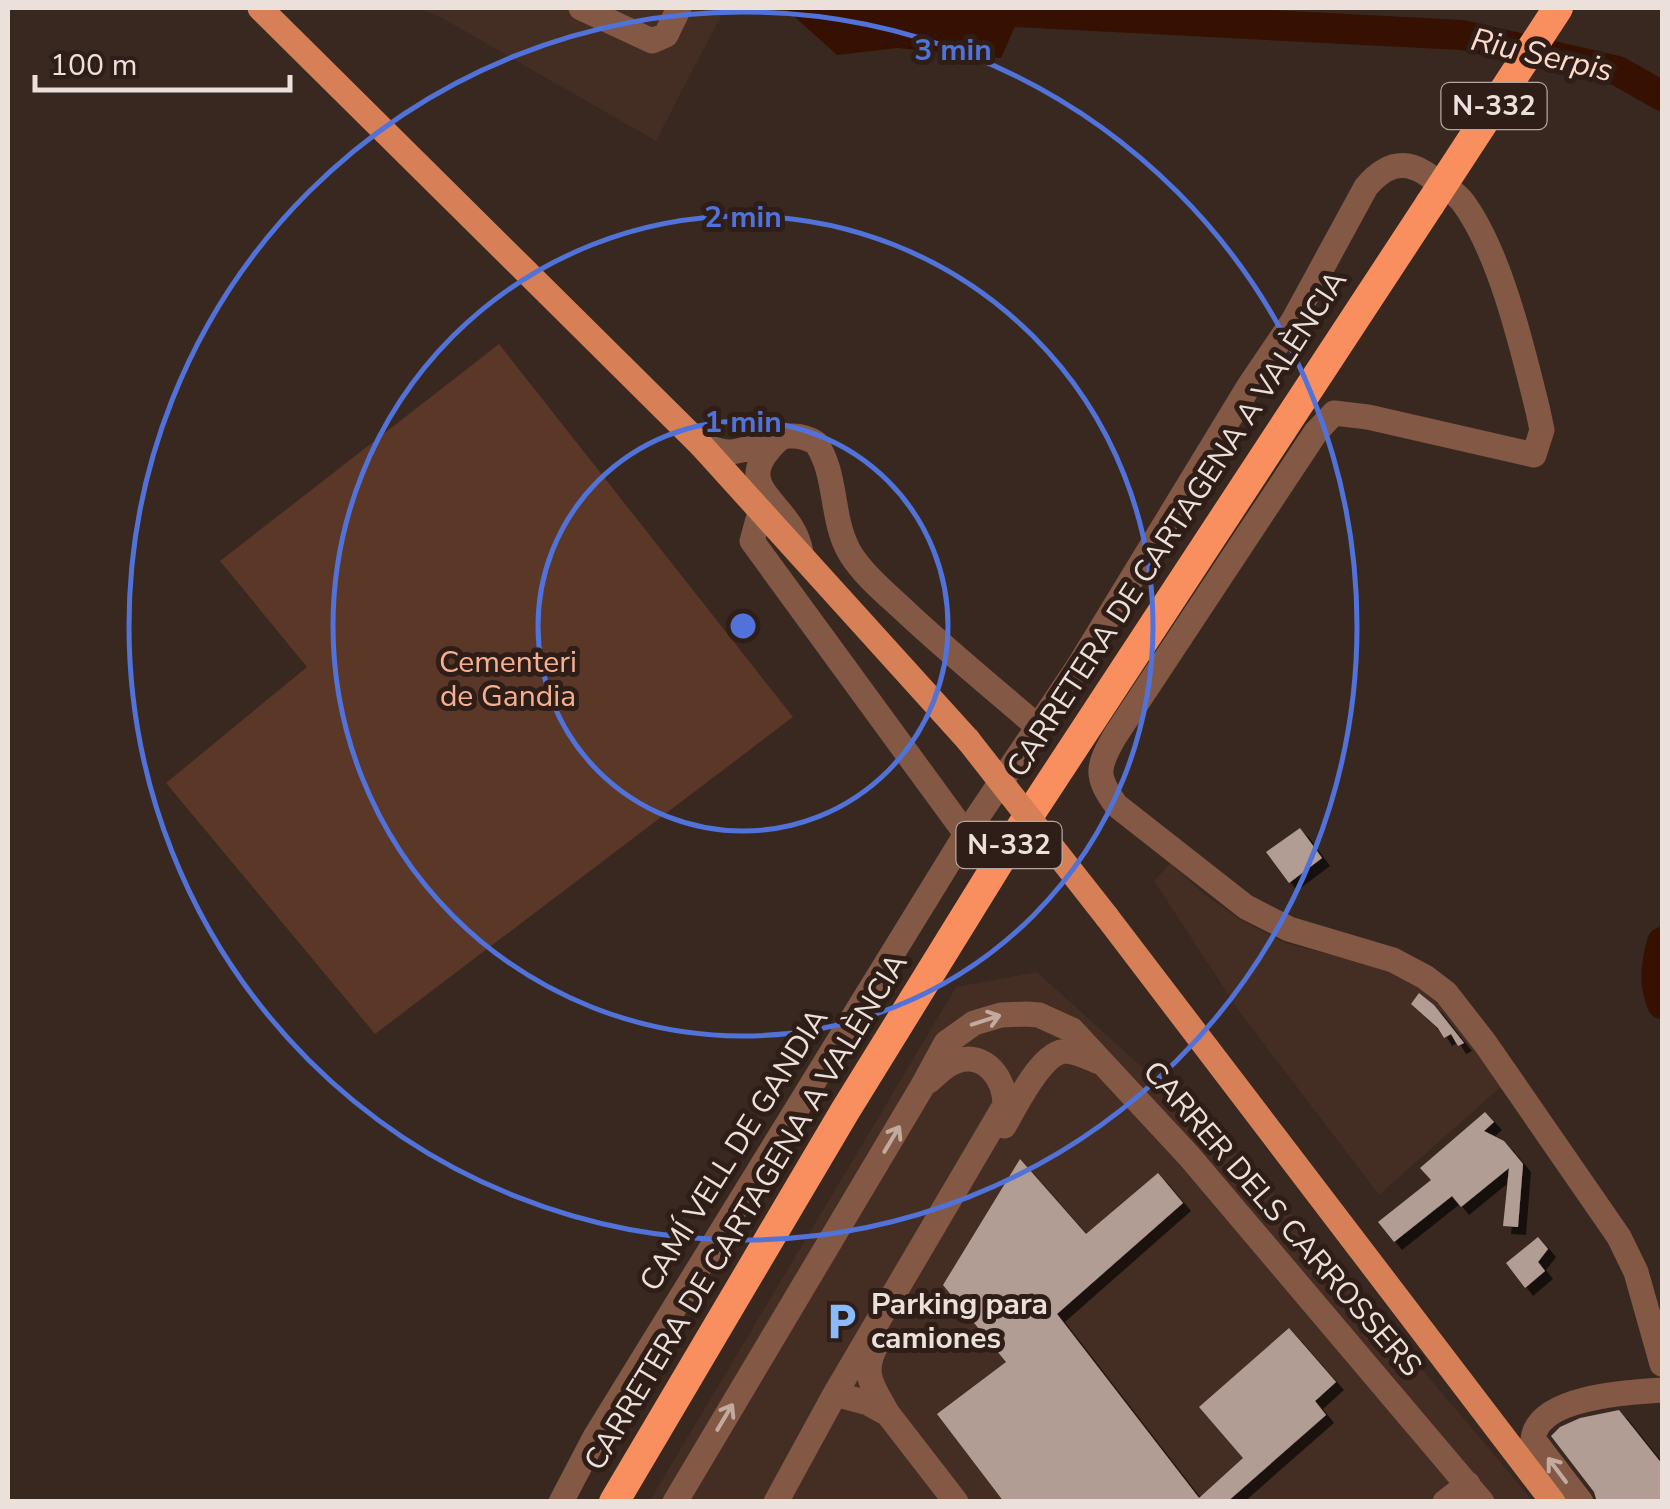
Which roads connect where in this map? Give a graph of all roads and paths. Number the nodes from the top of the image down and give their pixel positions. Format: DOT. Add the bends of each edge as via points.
graph roads {
  1 [pos="260,8"];
  2 [pos="580,8"];
  3 [pos="679,8"];
  4 [pos="1558,8"];
  5 [pos="782,436"];
  6 [pos="701,445"];
  7 [pos="760,512"];
  8 [pos="801,553"];
  9 [pos="1037,726"];
  10 [pos="966,834"];
  11 [pos="1106,1065"];
  12 [pos="922,1088"];
  13 [pos="1662,1364"];
  14 [pos="1662,1390"];
  15 [pos="834,1394"];
  16 [pos="888,1414"];
  17 [pos="1475,1493"];
  18 [pos="561,1502"];
  19 [pos="614,1502"];
  20 [pos="675,1502"];
  21 [pos="776,1502"];
  22 [pos="956,1502"];
  23 [pos="1446,1502"];
  24 [pos="1553,1502"];
  25 [pos="1581,1502"];
  1 -- 6 [label="main road"];
  2 -- 3 [label="street" via="652,40 666,35"];
  4 -- 19 [label="highway, CARRETERA DE CARTAGENA A VALÈNCIA / N-332, bridge" via="1005,852"];
  5 -- 6 [label="street" via="738,451"];
  5 -- 8 [label="street" via="756,470 762,490 795,530"];
  5 -- 9 [label="street" via="806,437 824,455 843,538 870,579"];
  6 -- 7 [label="main road"];
  7 -- 8 [label="main road"];
  7 -- 10 [label="street" via="752,541"];
  8 -- 24 [label="main road, bridge" via="968,740"];
  9 -- 10 [label="street, CAMÍ VELL DE GANDIA"];
  9 -- 13 [label="street, CAMÍ VELL DE GANDIA" via="1322,272 1366,187 1390,166 1415,167 1453,191 1505,292 1542,430 1534,455 1334,413 1115,736 1100,775 1116,805 1246,907 1289,929 1393,960 1446,993 1619,1237"];
  10 -- 18 [label="street, CAMÍ VELL DE GANDIA"];
  12 -- 11 [label="street, one-way" via="955,1035 1001,1015 1056,1021"];
  11 -- 16 [label="street, CARRER DELS CARROSSERS" via="1066,1051 1053,1054 1014,1109 867,1363"];
  11 -- 17 [label="street, CARRER DELS CARROSSERS"];
  12 -- 15 [label="street" via="951,1062 969,1059 1000,1078 1004,1105"];
  20 -- 12 [label="street, one-way"];
  25 -- 14 [label="street, one-way" via="1534,1439 1542,1420 1610,1394"];
  15 -- 16 [label="street"];
  15 -- 21 [label="street"];
  16 -- 22 [label="street"];
  17 -- 23 [label="street"];
}
